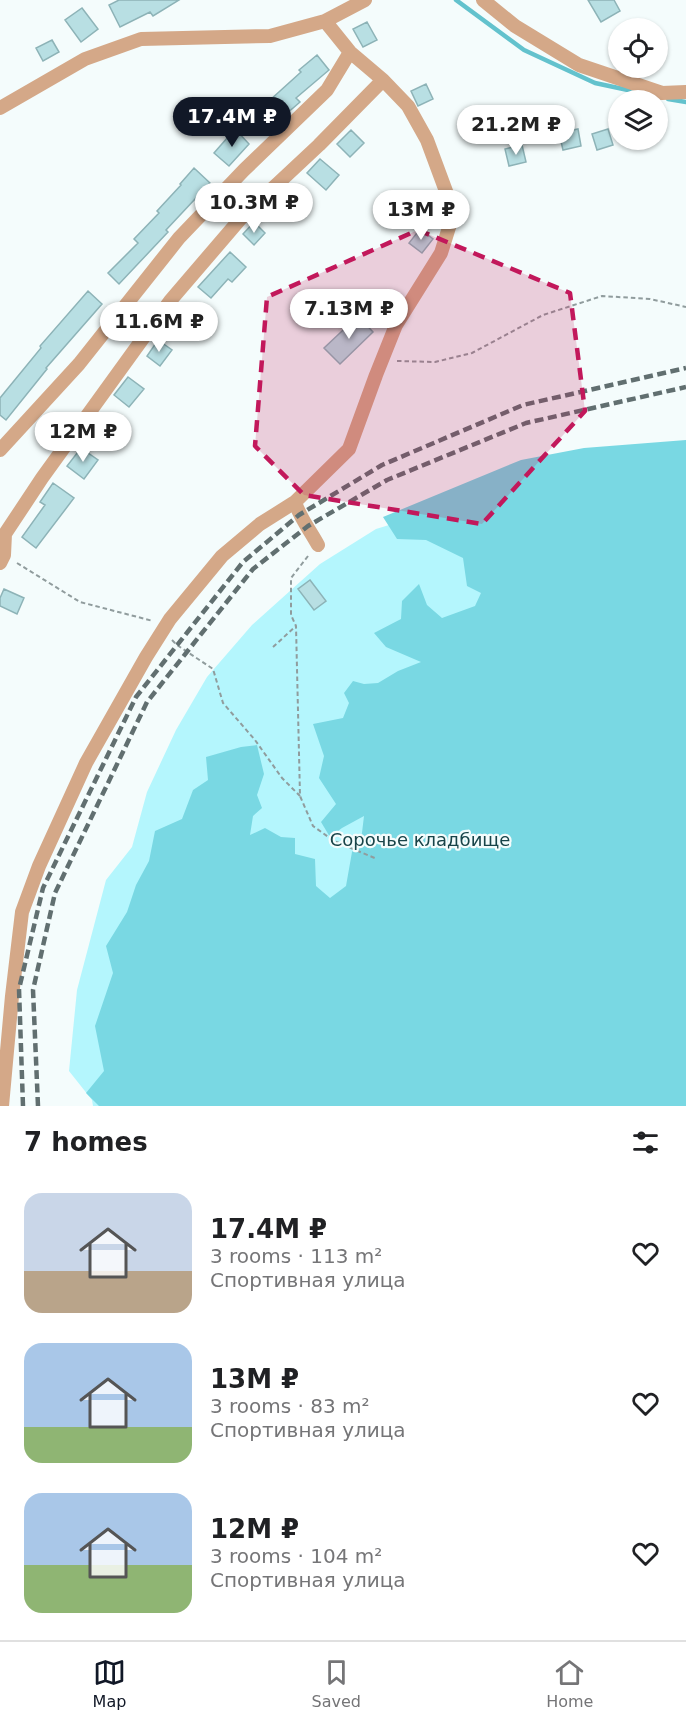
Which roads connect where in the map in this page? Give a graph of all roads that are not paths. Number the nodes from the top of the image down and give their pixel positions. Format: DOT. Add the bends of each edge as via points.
graph roads {
  1 [pos="365,0"];
  2 [pos="483,0"];
  3 [pos="325,21"];
  4 [pos="350,52"];
  5 [pos="383,80"];
  6 [pos="686,93"];
  7 [pos="0,108"];
  8 [pos="0,450"];
  9 [pos="295,502"];
  10 [pos="318,545"];
  11 [pos="2,559"];
  12 [pos="2,1106"];
  1 -- 3 [label="street"];
  2 -- 6 [label="street" via="515,26 579,65 662,93"];
  3 -- 4 [label="street"];
  3 -- 7 [label="street" via="270,36 141,39 85,59"];
  4 -- 5 [label="street"];
  4 -- 8 [label="street" via="327,90 179,238 79,364"];
  5 -- 9 [label="street" via="408,106 427,140 450,202 451,221 441,253 396,325 349,449"];
  5 -- 11 [label="street" via="242,217 170,301 5,534"];
  9 -- 10 [label="street"];
  9 -- 12 [label="street" via="260,524 222,556 170,619 86,763 22,912"];
}
